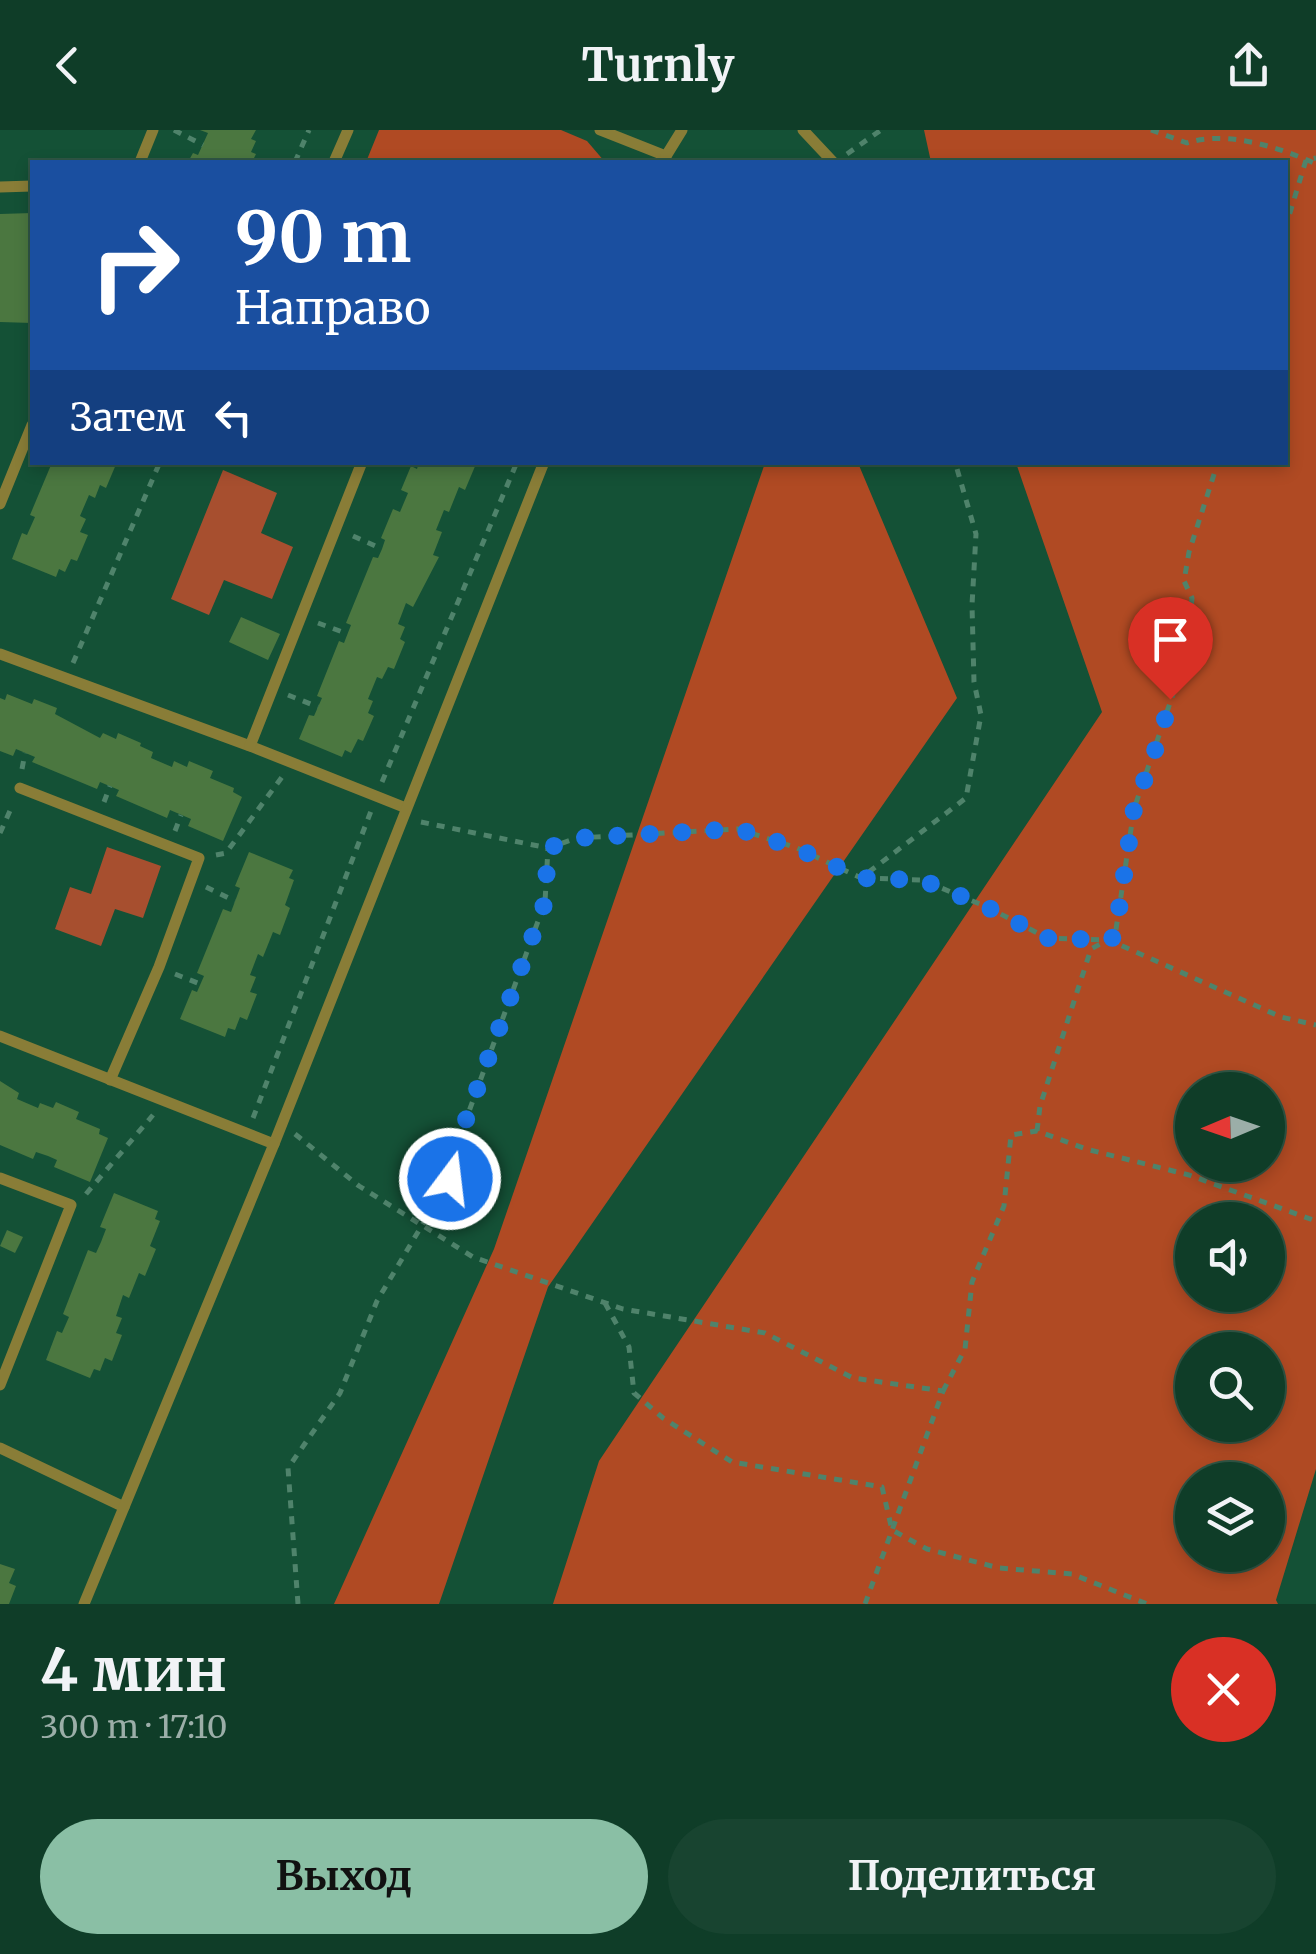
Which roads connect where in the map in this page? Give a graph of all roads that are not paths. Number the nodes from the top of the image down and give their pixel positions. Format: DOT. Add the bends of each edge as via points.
graph roads {
  1 [pos="153,130"];
  2 [pos="348,130"];
  3 [pos="600,130"];
  4 [pos="682,130"];
  5 [pos="803,130"];
  6 [pos="665,159"];
  7 [pos="141,160"];
  8 [pos="335,160"];
  9 [pos="831,160"];
  10 [pos="30,186"];
  11 [pos="0,188"];
  12 [pos="30,430"];
  13 [pos="361,465"];
  14 [pos="543,465"];
  15 [pos="0,504"];
  16 [pos="0,654"];
  17 [pos="250,746"];
  18 [pos="20,788"];
  19 [pos="404,813"];
  20 [pos="0,1036"];
  21 [pos="110,1080"];
  22 [pos="274,1144"];
  23 [pos="0,1178"];
  24 [pos="0,1385"];
  25 [pos="0,1448"];
  26 [pos="124,1507"];
  27 [pos="84,1604"];
  1 -- 7 [label="lane"];
  2 -- 8 [label="lane"];
  3 -- 6 [label="lane"];
  4 -- 6 [label="lane"];
  5 -- 9 [label="lane"];
  10 -- 11 [label="lane"];
  12 -- 15 [label="lane"];
  13 -- 17 [label="lane"];
  14 -- 19 [label="lane"];
  16 -- 17 [label="lane"];
  17 -- 19 [label="lane"];
  18 -- 21 [label="lane" via="199,858"];
  19 -- 22 [label="lane"];
  20 -- 21 [label="lane"];
  21 -- 22 [label="lane"];
  22 -- 26 [label="lane"];
  23 -- 24 [label="lane" via="72,1205"];
  25 -- 26 [label="lane"];
  26 -- 27 [label="lane"];
}
